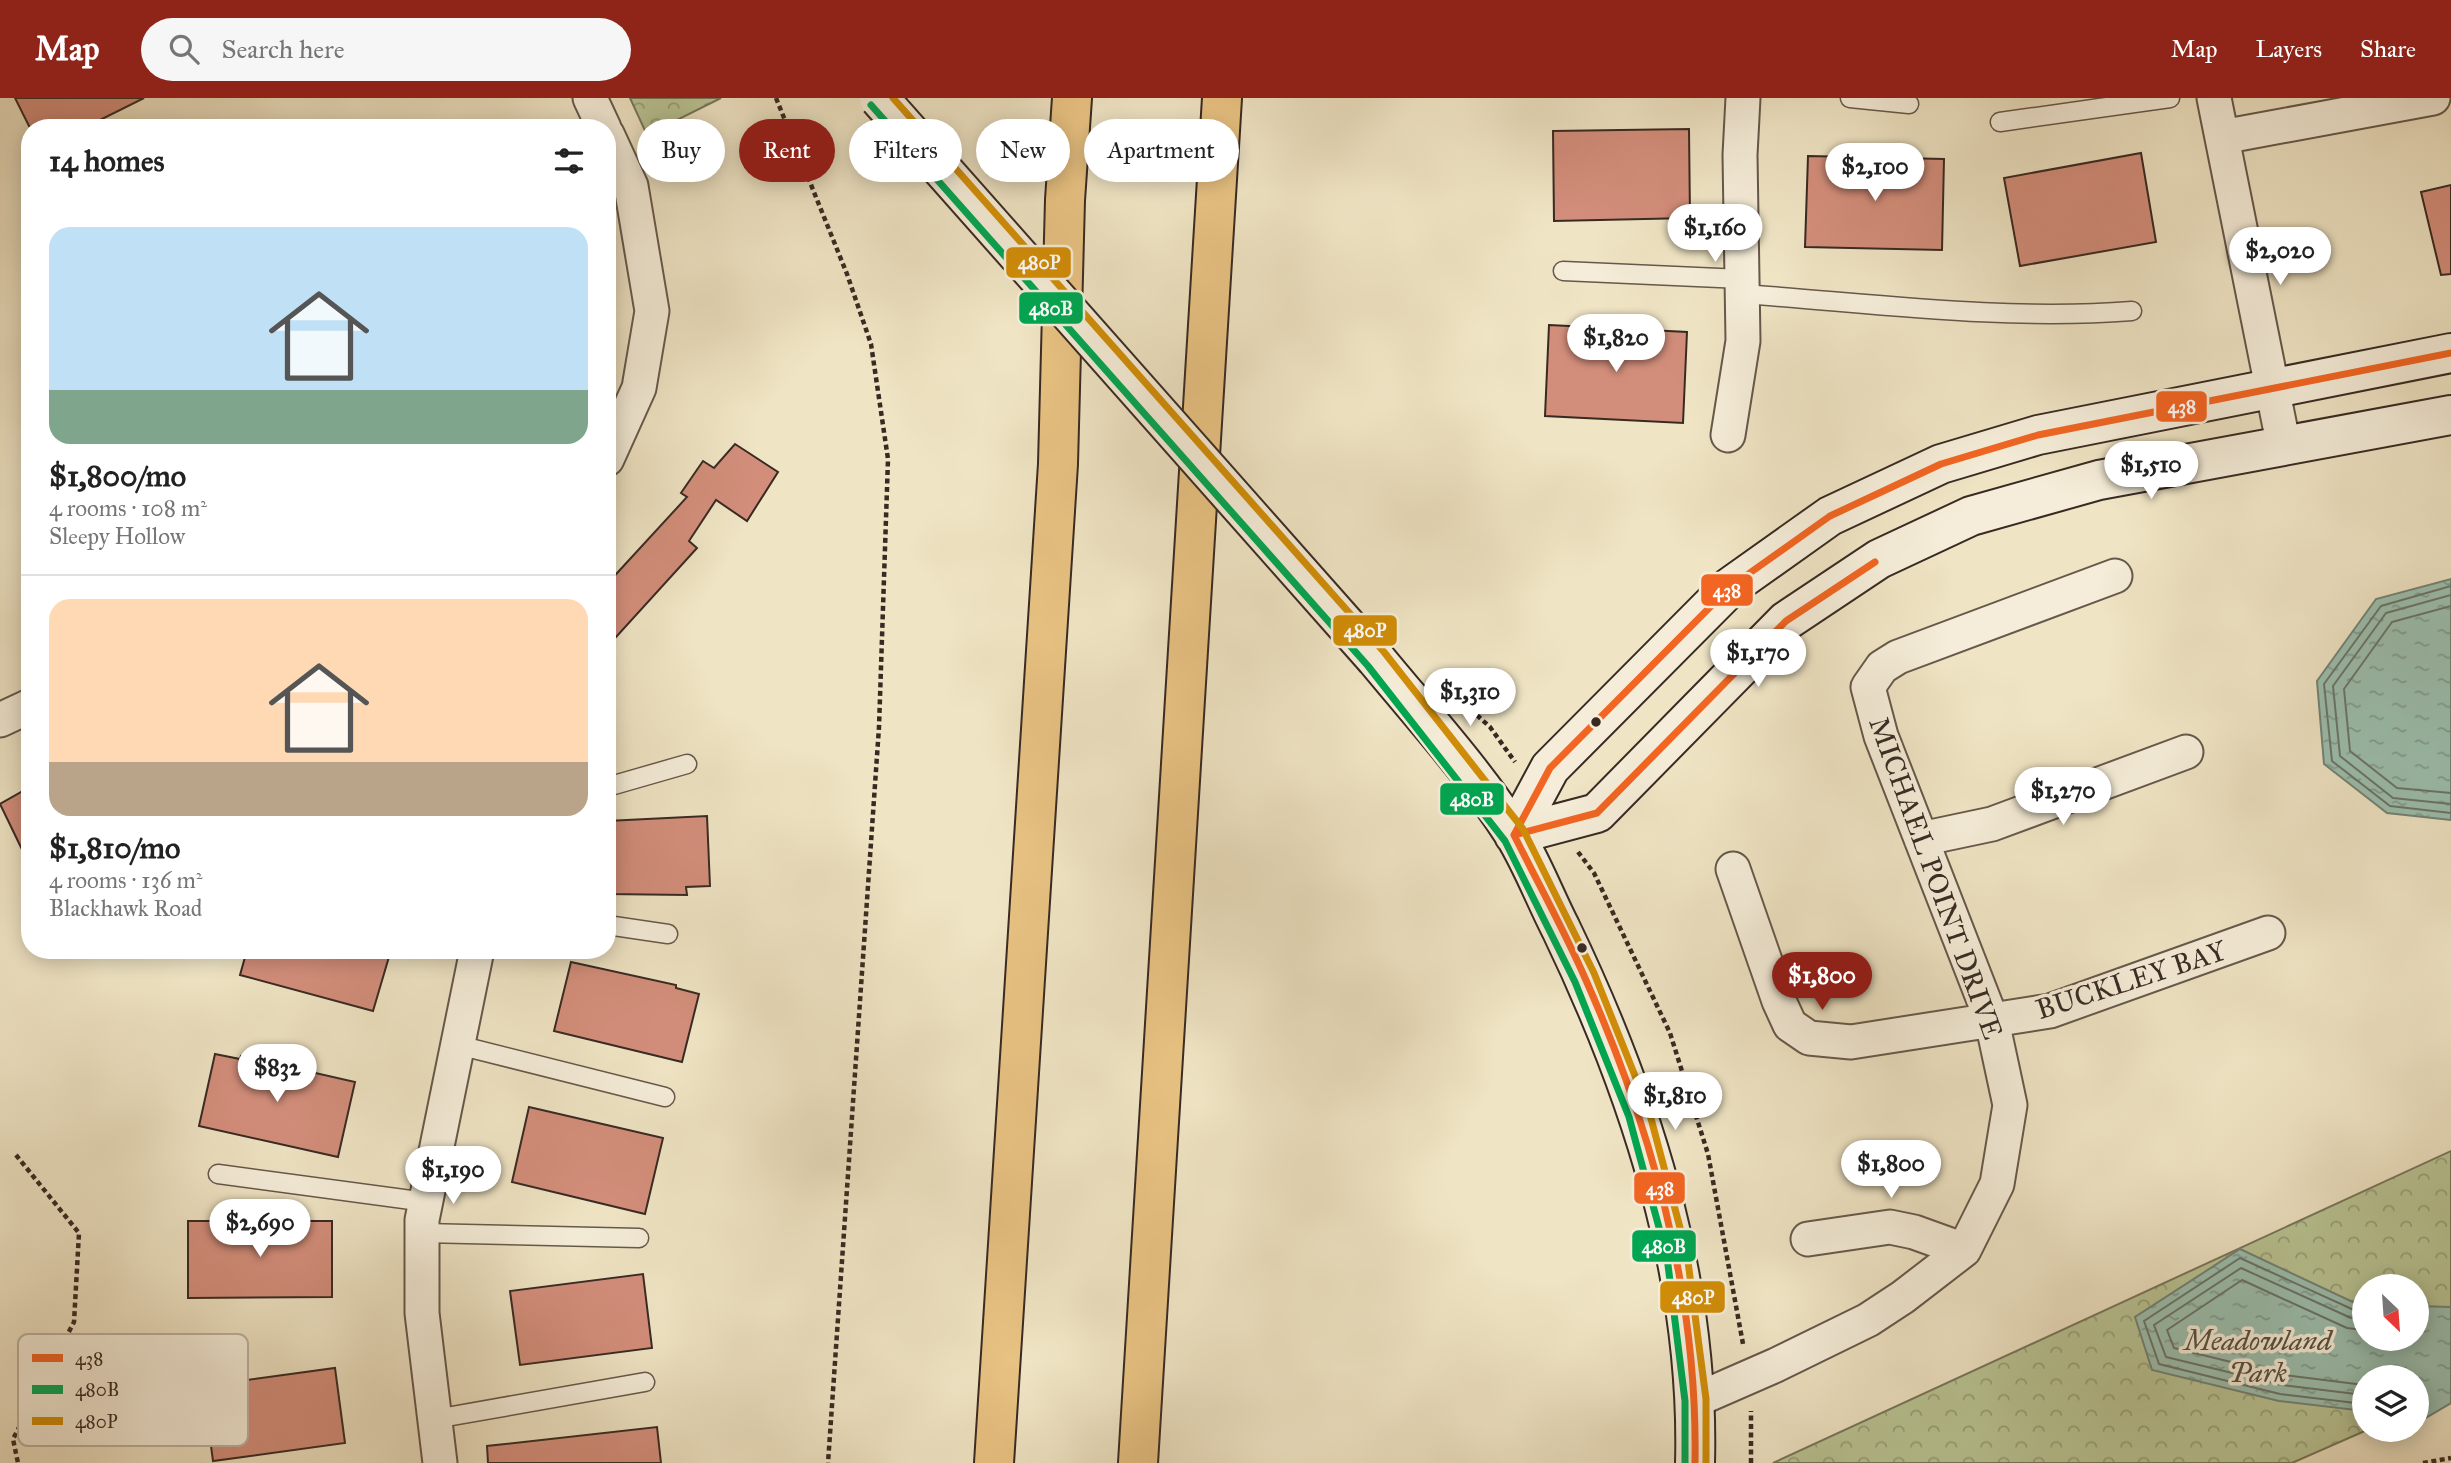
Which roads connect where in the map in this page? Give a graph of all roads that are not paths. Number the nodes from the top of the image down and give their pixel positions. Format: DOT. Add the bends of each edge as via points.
graph roads {
  1 [pos="590,98"];
  2 [pos="879,98"];
  3 [pos="1059,98"];
  4 [pos="1072,98"];
  5 [pos="1222,98"];
  6 [pos="1743,98"];
  7 [pos="1850,98"];
  8 [pos="2170,98"];
  9 [pos="2214,98"];
  10 [pos="2433,98"];
  11 [pos="1909,104"];
  12 [pos="600,119"];
  13 [pos="2000,122"];
  14 [pos="2222,137"];
  15 [pos="616,154"];
  16 [pos="1065,200"];
  17 [pos="1563,271"];
  18 [pos="1742,286"];
  19 [pos="2132,311"];
  20 [pos="2451,353"];
  21 [pos="2273,388"];
  22 [pos="2451,415"];
  23 [pos="1728,435"];
  24 [pos="616,439"];
  25 [pos="2284,447"];
  26 [pos="2115,576"];
  27 [pos="21,710"];
  28 [pos="0,720"];
  29 [pos="2186,752"];
  30 [pos="687,764"];
  31 [pos="616,785"];
  32 [pos="1514,835"];
  33 [pos="1921,839"];
  34 [pos="1733,869"];
  35 [pos="616,926"];
  36 [pos="2269,933"];
  37 [pos="668,934"];
  38 [pos="475,959"];
  39 [pos="1992,1021"];
  40 [pos="458,1045"];
  41 [pos="665,1097"];
  42 [pos="218,1174"];
  43 [pos="424,1217"];
  44 [pos="639,1238"];
  45 [pos="1808,1239"];
  46 [pos="1964,1250"];
  47 [pos="645,1382"];
  48 [pos="1696,1400"];
  49 [pos="435,1419"];
  50 [pos="440,1463"];
  51 [pos="994,1463"];
  52 [pos="1138,1463"];
  53 [pos="1695,1463"];
  1 -- 12 [label="street"];
  2 -- 32 [label="street, bridge" via="1377,659"];
  3 -- 16 [label="highway"];
  4 -- 16 [label="highway"];
  5 -- 52 [label="highway"];
  6 -- 18 [label="street"];
  7 -- 11 [label="lane"];
  8 -- 13 [label="lane"];
  9 -- 14 [label="street"];
  10 -- 14 [label="street"];
  14 -- 21 [label="street"];
  15 -- 24 [label="street" via="631,186 652,311 639,388"];
  16 -- 51 [label="highway" via="1058,464"];
  17 -- 18 [label="lane"];
  18 -- 19 [label="lane" via="2006,313 2070,316"];
  18 -- 23 [label="street" via="1743,341"];
  20 -- 21 [label="street"];
  21 -- 25 [label="street"];
  21 -- 32 [label="street" via="2038,435 1941,464 1830,516 1730,587 1550,768"];
  22 -- 25 [label="street"];
  25 -- 32 [label="street" via="2086,484 1971,516 1879,559 1786,621 1597,813"];
  26 -- 33 [label="street, MICHAEL POINT DRIVE" via="1882,667 1868,687 1881,736"];
  27 -- 28 [label="street"];
  29 -- 33 [label="street" via="1992,824"];
  30 -- 31 [label="lane"];
  32 -- 48 [label="street" via="1585,978 1639,1114 1677,1255"];
  33 -- 39 [label="street, MICHAEL POINT DRIVE"];
  34 -- 39 [label="street, BUCKLEY BAY" via="1779,1001 1790,1025 1809,1038 1851,1042"];
  35 -- 37 [label="lane"];
  36 -- 39 [label="street, BUCKLEY BAY" via="2050,1011"];
  38 -- 40 [label="street"];
  39 -- 46 [label="street, MICHAEL POINT DRIVE" via="2010,1105 1997,1184"];
  40 -- 41 [label="lane"];
  40 -- 43 [label="street"];
  42 -- 43 [label="lane"];
  43 -- 44 [label="lane"];
  43 -- 49 [label="street" via="422,1313"];
  45 -- 46 [label="street" via="1890,1227"];
  46 -- 48 [label="street, MICHAEL POINT DRIVE" via="1868,1320"];
  47 -- 49 [label="lane"];
  48 -- 53 [label="street"];
  49 -- 50 [label="street"];
}
